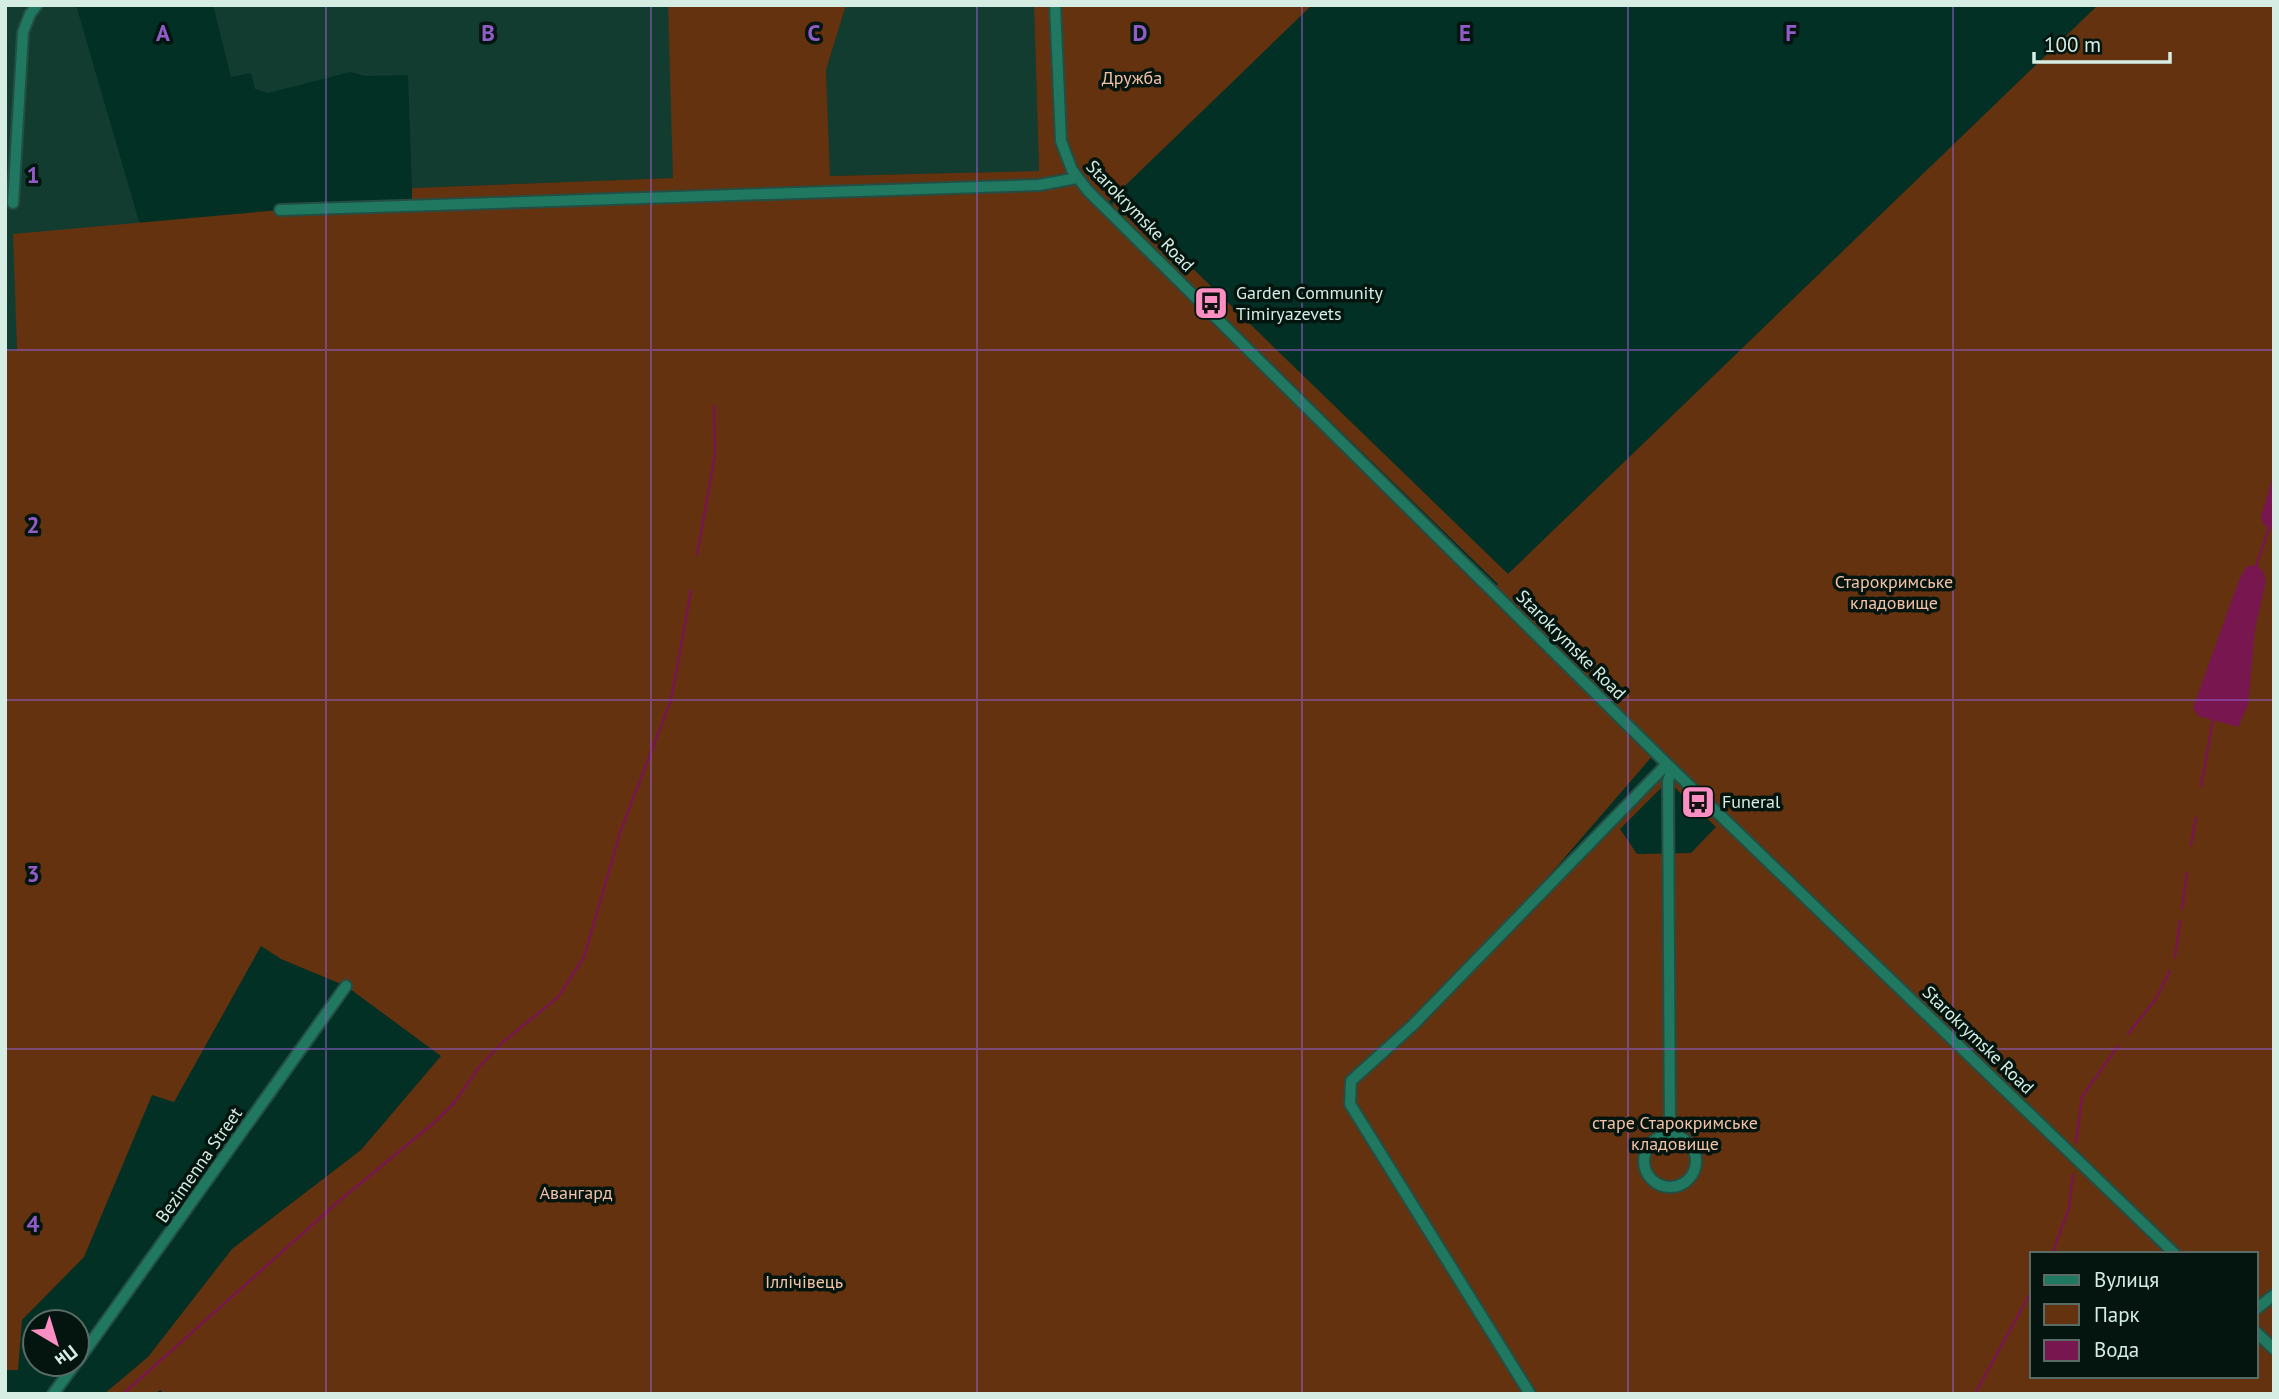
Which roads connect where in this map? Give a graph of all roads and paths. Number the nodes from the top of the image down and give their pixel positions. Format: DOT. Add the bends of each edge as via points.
graph roads {
  1 [pos="37,5"];
  2 [pos="1055,5"];
  3 [pos="1077,178"];
  4 [pos="13,202"];
  5 [pos="280,209"];
  6 [pos="1669,766"];
  7 [pos="346,986"];
  8 [pos="1670,1135"];
  9 [pos="2173,1252"];
  10 [pos="2274,1295"];
  11 [pos="2258,1307"];
  12 [pos="2258,1334"];
  13 [pos="91,1342"];
  14 [pos="2274,1349"];
  15 [pos="65,1378"];
  16 [pos="53,1394"];
  17 [pos="1530,1394"];
  1 -- 4 [label="street" via="23,32"];
  2 -- 3 [label="street, Starokrymske Road" via="1061,141"];
  3 -- 5 [label="street" via="1040,185"];
  3 -- 6 [label="street, Starokrymske Road"];
  6 -- 8 [label="street"];
  6 -- 9 [label="street, Starokrymske Road"];
  6 -- 17 [label="street" via="1413,1025 1351,1081 1350,1104"];
  7 -- 13 [label="street, Bezimenna Street"];
  8 -- 8 [label="street" via="1654,1141 1645,1158 1650,1177 1669,1186 1687,1180 1696,1163 1690,1143"];
  10 -- 11 [label="street"];
  12 -- 14 [label="street"];
  15 -- 16 [label="street, Bezimenna Street"];
}
